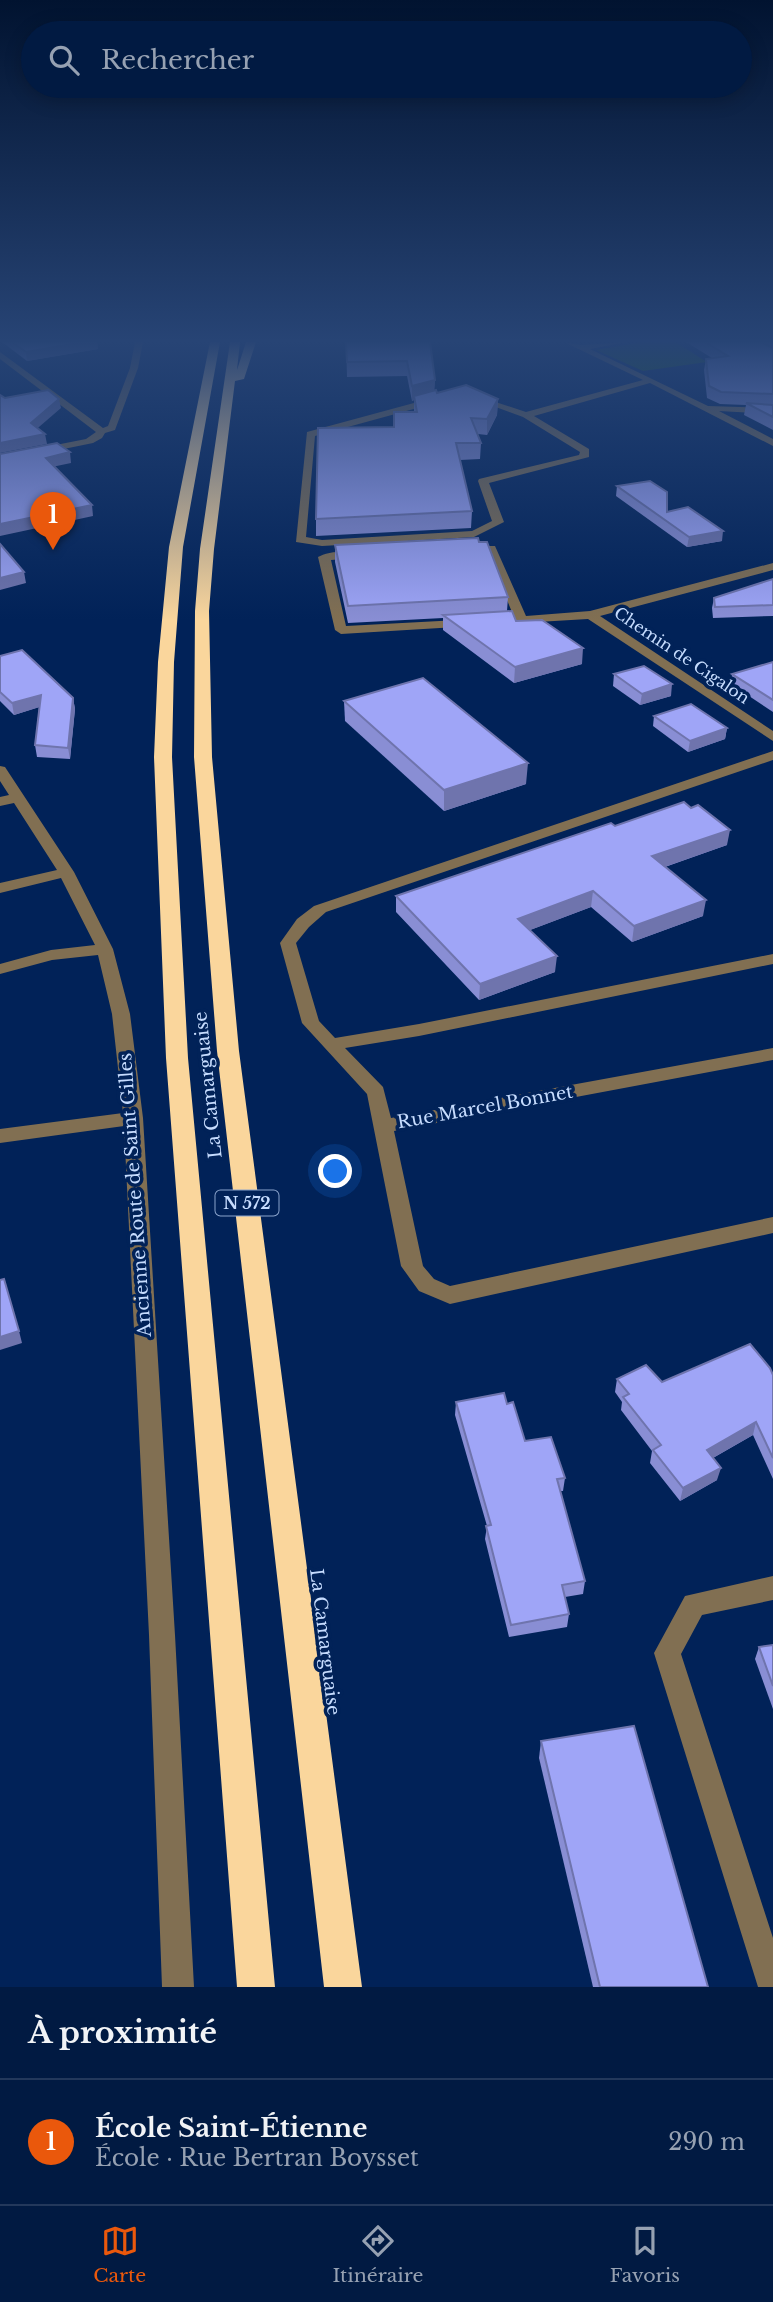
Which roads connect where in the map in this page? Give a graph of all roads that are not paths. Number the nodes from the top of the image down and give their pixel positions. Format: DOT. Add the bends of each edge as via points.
graph roads {
  1 [pos="100,435"];
  2 [pos="191,435"];
  3 [pos="196,435"];
  4 [pos="222,435"];
  5 [pos="310,435"];
  6 [pos="558,435"];
  7 [pos="757,435"];
  8 [pos="773,443"];
  9 [pos="191,457"];
  10 [pos="0,459"];
  11 [pos="449,550"];
  12 [pos="366,555"];
  13 [pos="773,566"];
  14 [pos="590,615"];
  15 [pos="522,620"];
  16 [pos="773,737"];
  17 [pos="773,755"];
  18 [pos="0,770"];
  19 [pos="9,800"];
  20 [pos="66,872"];
  21 [pos="0,888"];
  22 [pos="104,949"];
  23 [pos="773,959"];
  24 [pos="0,969"];
  25 [pos="334,1044"];
  26 [pos="773,1054"];
  27 [pos="133,1118"];
  28 [pos="383,1126"];
  29 [pos="0,1136"];
  30 [pos="773,1225"];
  31 [pos="773,1588"];
  32 [pos="773,1986"];
  33 [pos="178,1987"];
  34 [pos="256,1987"];
  35 [pos="343,1987"];
  1 -- 10 [label="street"];
  2 -- 9 [label="highway"];
  3 -- 9 [label="highway, La Camarguaise / N 572"];
  4 -- 35 [label="highway, La Camarguaise / N 572" via="202,611 203,757 228,1051"];
  5 -- 6 [label="street" via="300,540 322,543 474,534 498,522 483,481 584,457 585,451"];
  7 -- 8 [label="street"];
  9 -- 34 [label="highway, La Camarguaise / N 572" via="170,608 163,757 178,1072"];
  11 -- 15 [label="street" via="491,548"];
  12 -- 15 [label="street" via="324,557 341,630"];
  13 -- 14 [label="street, Chemin de Cigalon"];
  14 -- 15 [label="street"];
  14 -- 16 [label="street, Chemin de Cigalon"];
  17 -- 25 [label="street" via="320,909 288,943 311,1023"];
  18 -- 19 [label="street, Ancienne Route de Saint Gilles"];
  19 -- 20 [label="street, Ancienne Route de Saint Gilles"];
  20 -- 21 [label="street"];
  20 -- 22 [label="street, Ancienne Route de Saint Gilles"];
  22 -- 24 [label="street" via="51,955"];
  22 -- 27 [label="street, Ancienne Route de Saint Gilles" via="121,1014"];
  23 -- 25 [label="street"];
  25 -- 28 [label="street" via="376,1092"];
  26 -- 28 [label="street, Rue Marcel Bonnet"];
  27 -- 29 [label="street"];
  27 -- 33 [label="street, Ancienne Route de Saint Gilles"];
  28 -- 30 [label="street, Rue Marcel Bonnet" via="412,1266 419,1281 434,1291 450,1295"];
  31 -- 32 [label="street" via="694,1605 667,1653"];
}
